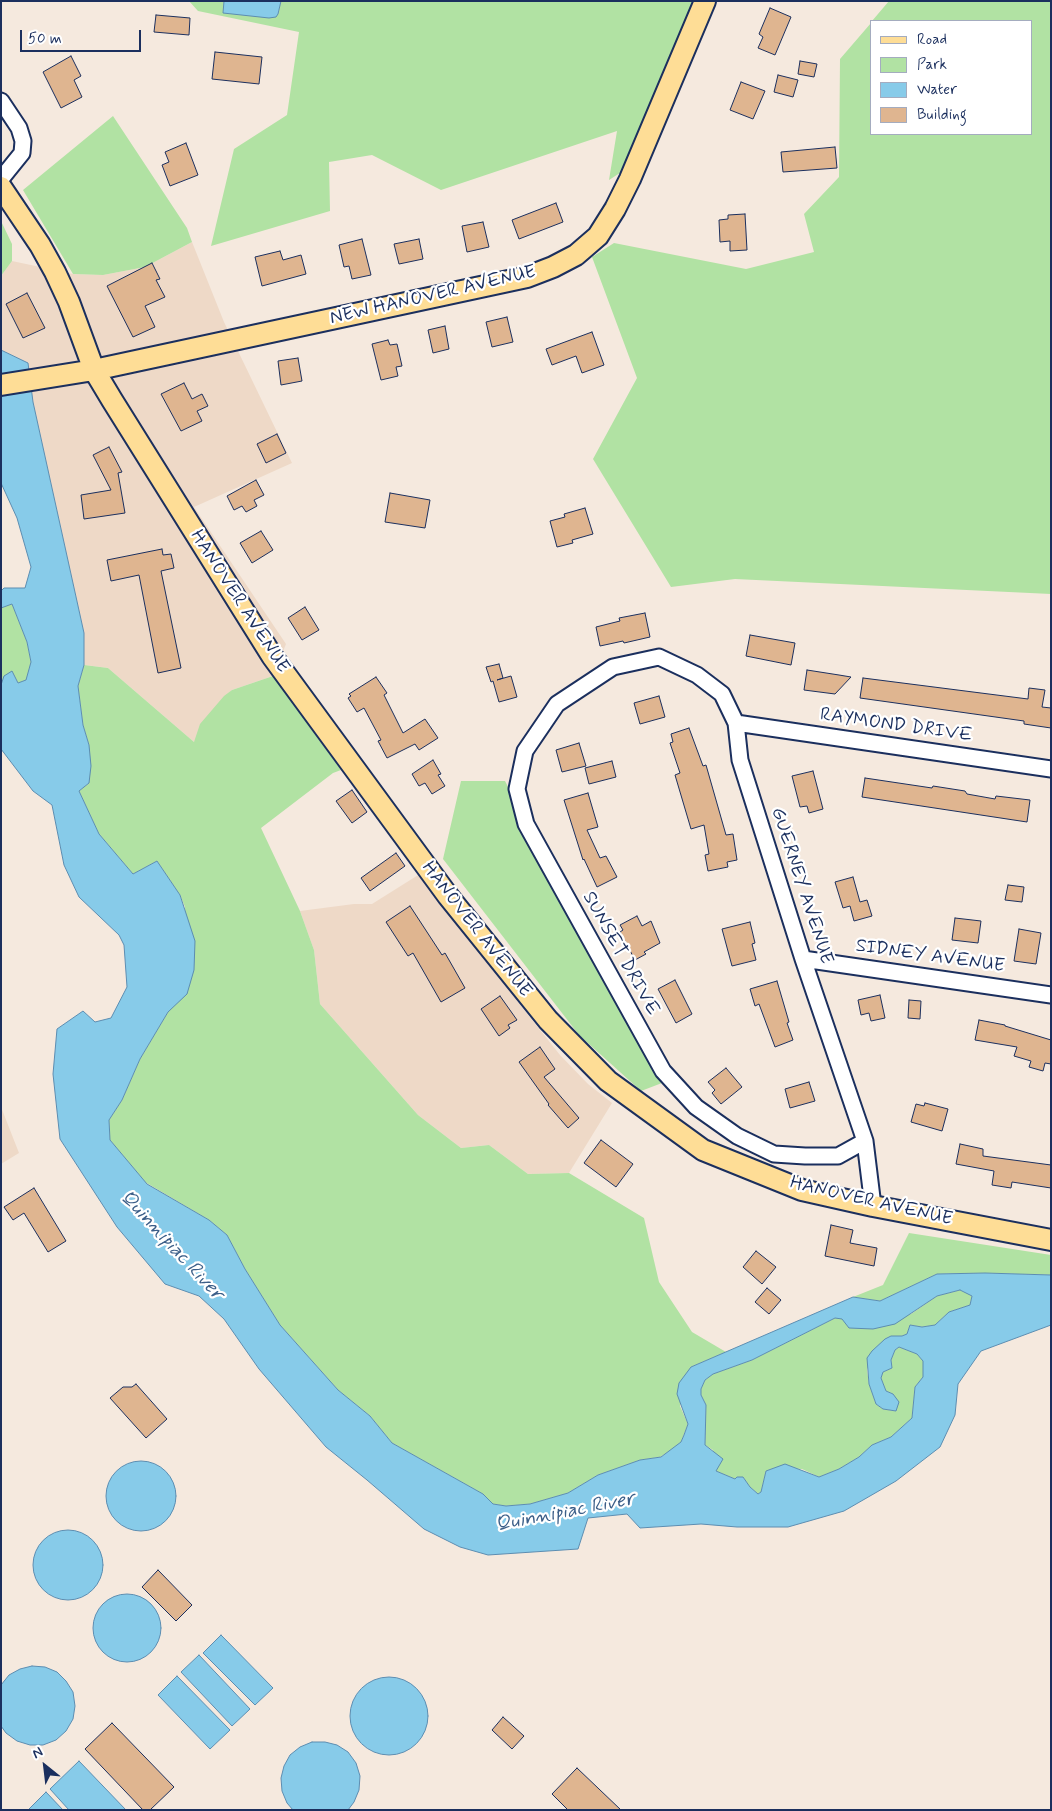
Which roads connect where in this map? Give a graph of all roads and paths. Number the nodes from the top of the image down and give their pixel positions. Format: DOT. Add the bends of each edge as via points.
graph roads {
  1 [pos="705,1"];
  2 [pos="1,101"];
  3 [pos="1,179"];
  4 [pos="1,187"];
  5 [pos="94,370"];
  6 [pos="1,385"];
  7 [pos="613,667"];
  8 [pos="736,723"];
  9 [pos="1051,769"];
  10 [pos="803,959"];
  11 [pos="1051,995"];
  12 [pos="865,1141"];
  13 [pos="873,1206"];
  14 [pos="1051,1240"];
  1 -- 5 [label="main road, NEW HANOVER AVENUE" via="615,209 598,236 576,255 527,277"];
  2 -- 3 [label="street" via="19,128 23,141 22,153"];
  4 -- 5 [label="main road, HANOVER AVENUE" via="54,272 69,302"];
  5 -- 6 [label="main road, NEW HANOVER AVENUE"];
  5 -- 13 [label="main road, HANOVER AVENUE" via="272,656 448,896 548,1020 608,1082 703,1150 802,1190"];
  7 -- 8 [label="street, GUERNEY AVENUE" via="659,657 697,675 722,694"];
  7 -- 12 [label="street, SUNSET DRIVE" via="557,704 525,751 517,789 526,824 663,1071 696,1107 737,1136 774,1154 838,1156"];
  8 -- 9 [label="street, RAYMOND DRIVE"];
  8 -- 10 [label="street, GUERNEY AVENUE" via="740,760"];
  10 -- 11 [label="street, SIDNEY AVENUE"];
  10 -- 12 [label="street, GUERNEY AVENUE"];
  12 -- 13 [label="street, GUERNEY AVENUE"];
  13 -- 14 [label="main road, HANOVER AVENUE"];
}
